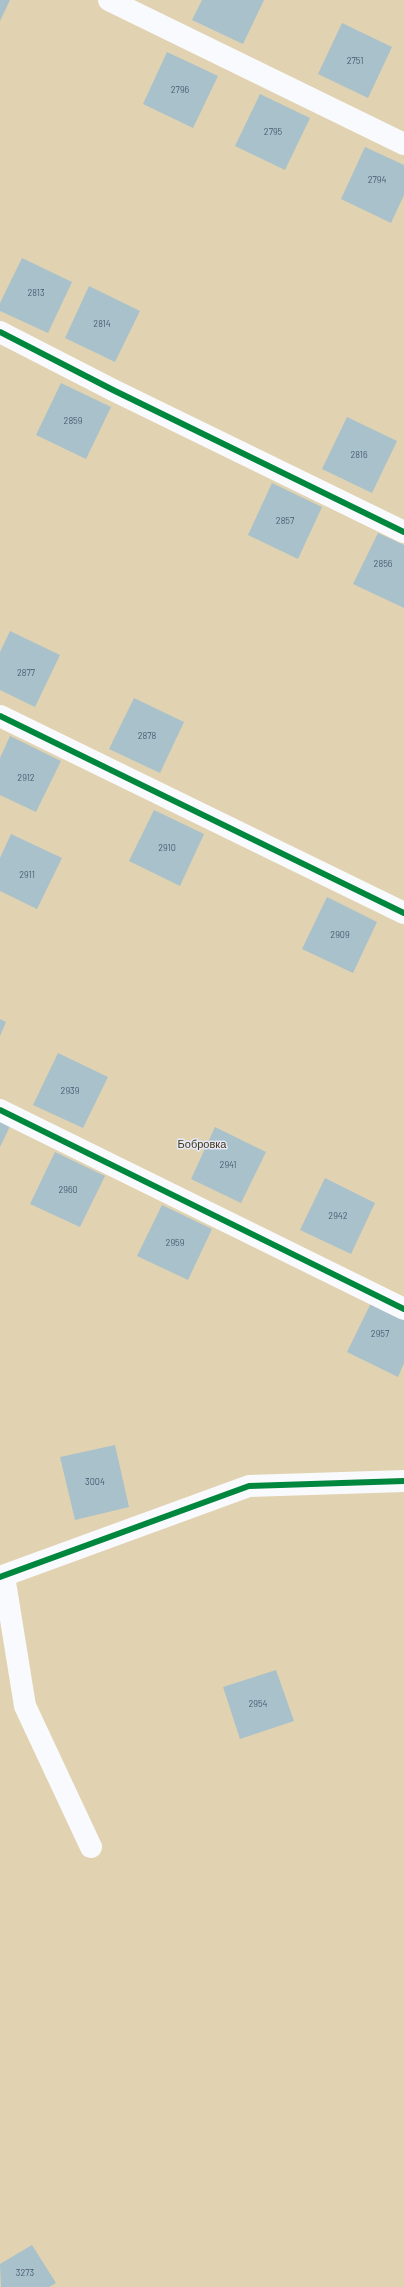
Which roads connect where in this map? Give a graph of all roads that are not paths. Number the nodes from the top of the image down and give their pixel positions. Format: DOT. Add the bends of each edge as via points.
graph roads {
  1 [pos="109,0"];
  2 [pos="404,144"];
  3 [pos="0,332"];
  4 [pos="404,532"];
  5 [pos="0,716"];
  6 [pos="404,913"];
  7 [pos="0,1110"];
  8 [pos="404,1309"];
  9 [pos="404,1481"];
  10 [pos="2,1576"];
  11 [pos="91,1847"];
  1 -- 2 [label="street"];
  3 -- 4 [label="street"];
  5 -- 6 [label="street"];
  7 -- 8 [label="street"];
  9 -- 10 [label="street" via="249,1486"];
  10 -- 11 [label="street" via="25,1706"];
}
